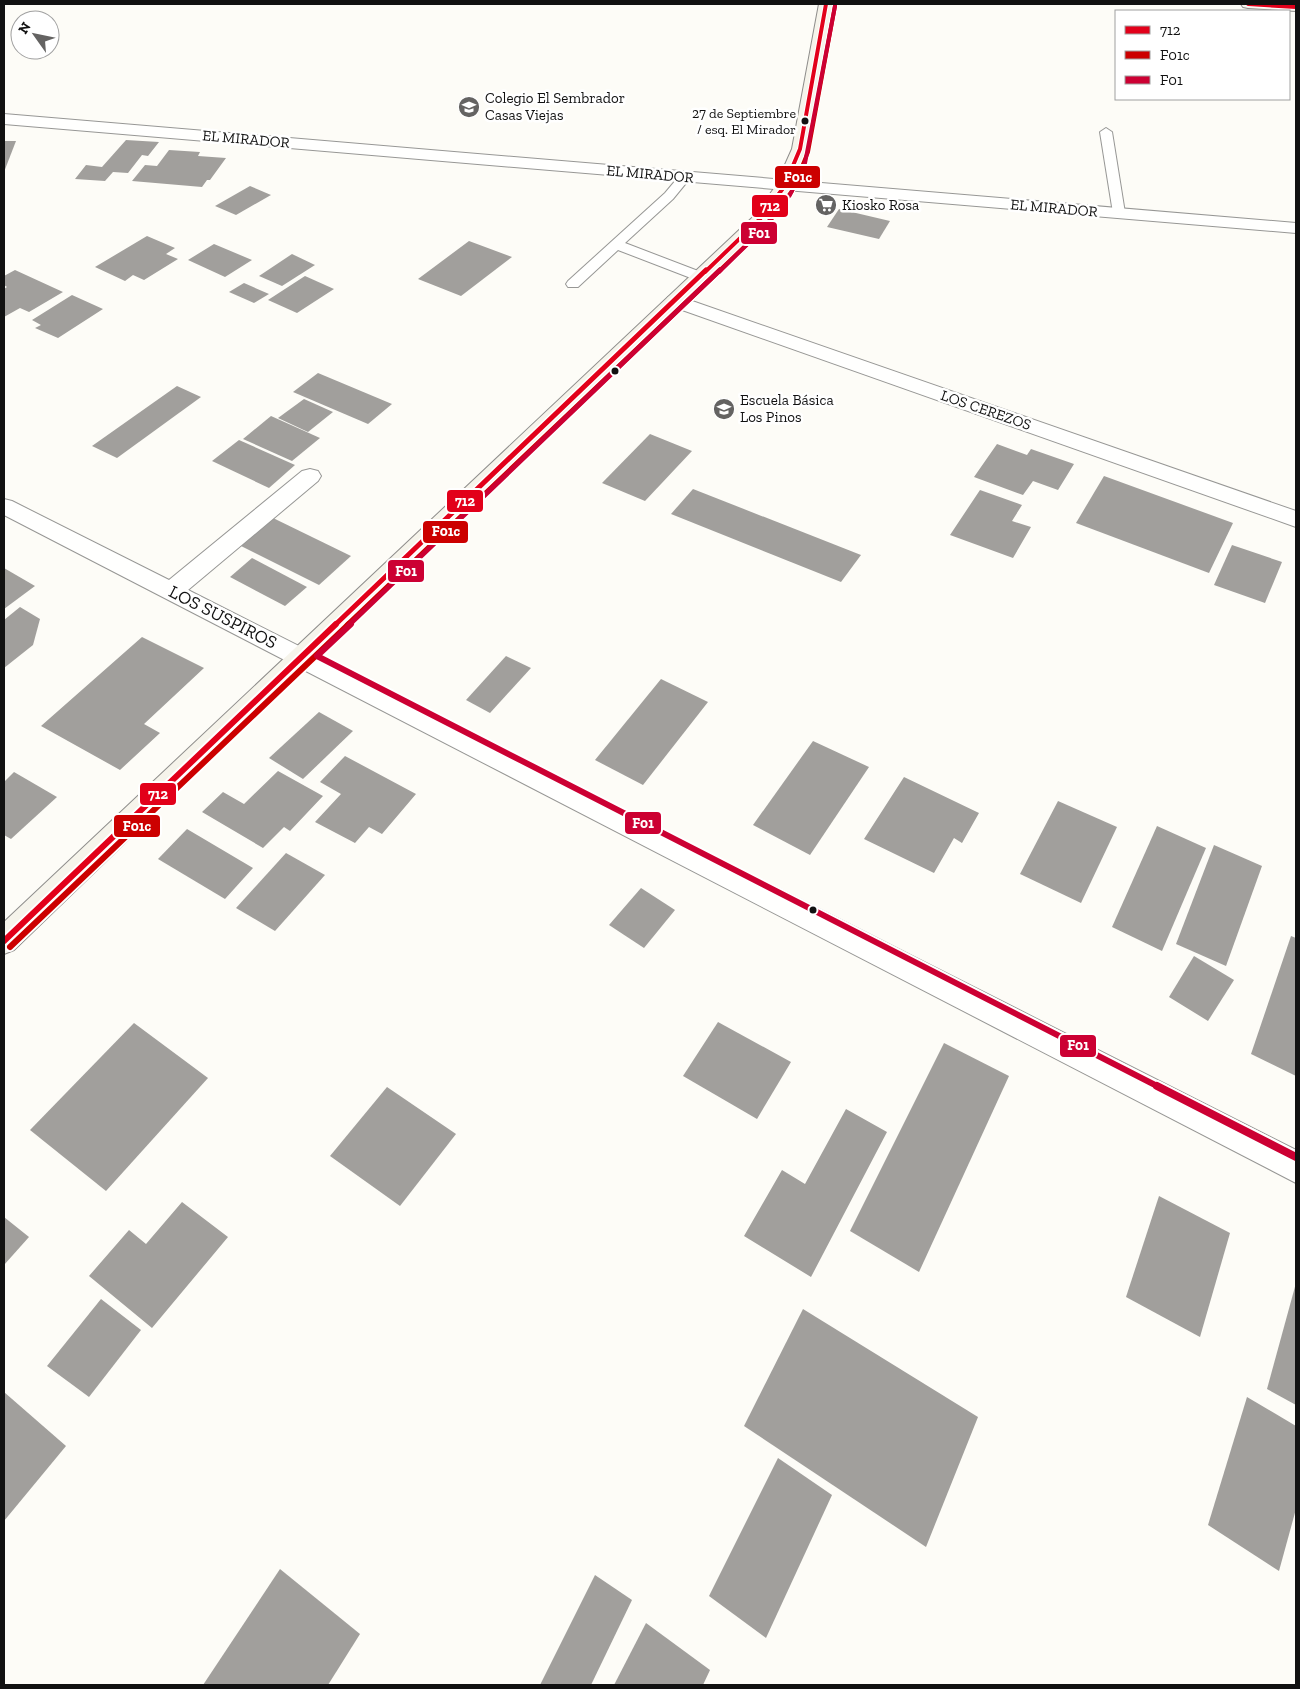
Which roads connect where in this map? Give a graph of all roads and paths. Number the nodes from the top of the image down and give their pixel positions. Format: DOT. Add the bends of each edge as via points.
graph roads {
  1 [pos="826,4"];
  2 [pos="1248,4"];
  3 [pos="1296,7"];
  4 [pos="4,119"];
  5 [pos="1106,132"];
  6 [pos="685,177"];
  7 [pos="787,186"];
  8 [pos="1119,213"];
  9 [pos="1296,228"];
  10 [pos="615,244"];
  11 [pos="702,277"];
  12 [pos="573,284"];
  13 [pos="676,301"];
  14 [pos="310,476"];
  15 [pos="4,506"];
  16 [pos="1296,519"];
  17 [pos="171,591"];
  18 [pos="302,658"];
  19 [pos="4,941"];
  20 [pos="1296,1167"];
  1 -- 7 [label="street" via="800,149"];
  2 -- 3 [label="street"];
  4 -- 6 [label="street, EL MIRADOR"];
  5 -- 8 [label="lane"];
  6 -- 7 [label="street, EL MIRADOR"];
  6 -- 10 [label="lane" via="669,196"];
  7 -- 8 [label="street, EL MIRADOR"];
  7 -- 11 [label="street" via="773,206"];
  8 -- 9 [label="street, EL MIRADOR"];
  10 -- 11 [label="lane"];
  10 -- 12 [label="lane"];
  11 -- 13 [label="street"];
  13 -- 16 [label="street, LOS CEREZOS"];
  13 -- 18 [label="street"];
  14 -- 17 [label="street"];
  15 -- 17 [label="street, LOS SUSPIROS"];
  17 -- 18 [label="street, LOS SUSPIROS"];
  18 -- 19 [label="street"];
  18 -- 20 [label="street, LOS SUSPIROS"];
}
